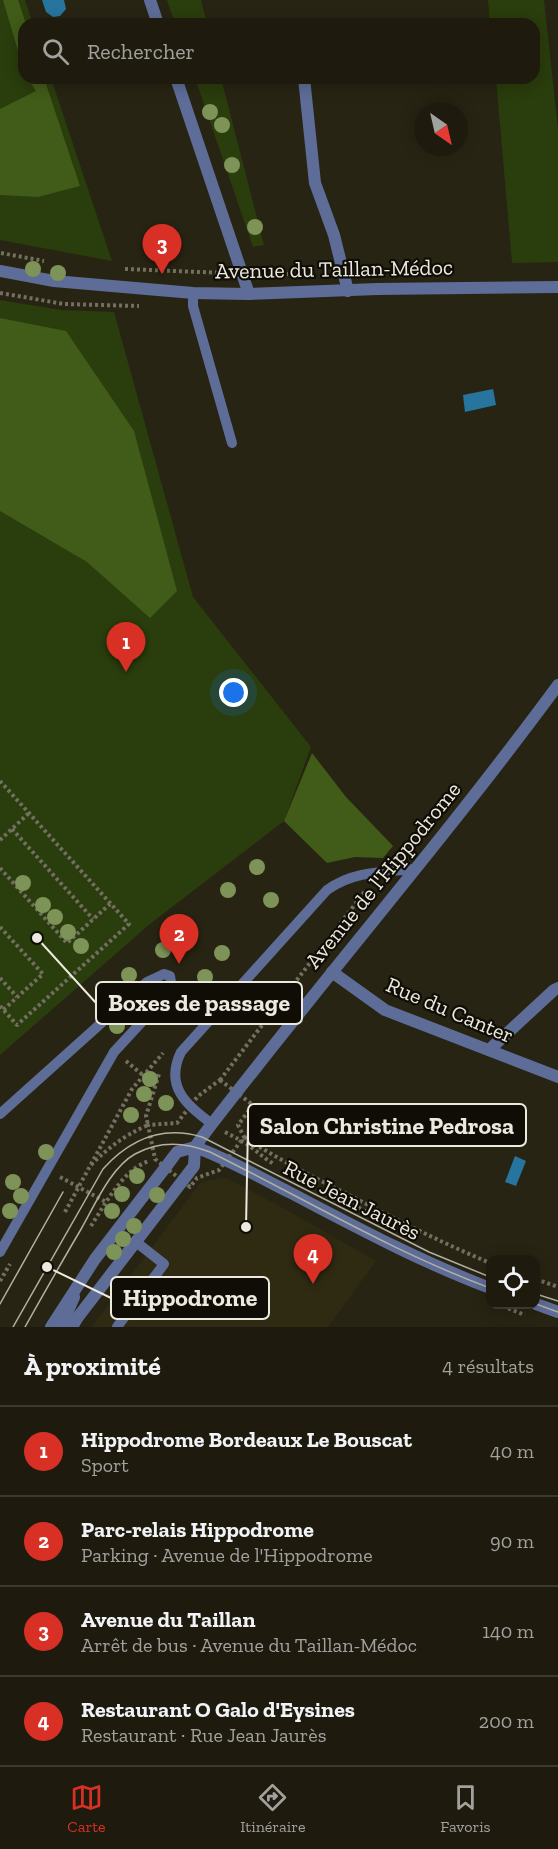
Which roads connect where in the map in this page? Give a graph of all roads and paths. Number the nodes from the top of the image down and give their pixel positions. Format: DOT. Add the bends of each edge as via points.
graph roads {
  1 [pos="150,0"];
  2 [pos="156,18"];
  3 [pos="178,84"];
  4 [pos="305,84"];
  5 [pos="0,253"];
  6 [pos="54,263"];
  7 [pos="118,270"];
  8 [pos="0,271"];
  9 [pos="243,274"];
  10 [pos="558,287"];
  11 [pos="348,291"];
  12 [pos="0,293"];
  13 [pos="193,293"];
  14 [pos="249,294"];
  15 [pos="147,306"];
  16 [pos="232,443"];
  17 [pos="558,686"];
  18 [pos="0,782"];
  19 [pos="29,813"];
  20 [pos="12,829"];
  21 [pos="0,840"];
  22 [pos="0,868"];
  23 [pos="415,869"];
  24 [pos="375,873"];
  25 [pos="110,904"];
  26 [pos="93,919"];
  27 [pos="0,927"];
  28 [pos="332,972"];
  29 [pos="0,978"];
  30 [pos="558,988"];
  31 [pos="17,997"];
  32 [pos="2,1008"];
  33 [pos="167,1048"];
  34 [pos="489,1050"];
  35 [pos="114,1052"];
  36 [pos="144,1076"];
  37 [pos="558,1077"];
  38 [pos="220,1080"];
  39 [pos="0,1114"];
  40 [pos="212,1124"];
  41 [pos="148,1125"];
  42 [pos="243,1137"];
  43 [pos="195,1146"];
  44 [pos="155,1159"];
  45 [pos="91,1165"];
  46 [pos="275,1165"];
  47 [pos="79,1186"];
  48 [pos="334,1195"];
  49 [pos="106,1202"];
  50 [pos="65,1212"];
  51 [pos="383,1221"];
  52 [pos="91,1226"];
  53 [pos="136,1242"];
  54 [pos="0,1252"];
  55 [pos="486,1261"];
  56 [pos="482,1266"];
  57 [pos="486,1268"];
  58 [pos="540,1280"];
  59 [pos="80,1282"];
  60 [pos="486,1286"];
  61 [pos="558,1287"];
  62 [pos="540,1305"];
  63 [pos="558,1312"];
  64 [pos="51,1327"];
  65 [pos="61,1327"];
  66 [pos="72,1327"];
  67 [pos="117,1327"];
  1 -- 2 [label="street"];
  3 -- 9 [label="street"];
  4 -- 11 [label="street" via="315,183"];
  5 -- 6 [label="path"];
  7 -- 9 [label="path"];
  8 -- 13 [label="street, Avenue du Taillan-Médoc" via="54,281"];
  9 -- 14 [label="street"];
  10 -- 11 [label="street, Avenue du Taillan-Médoc"];
  11 -- 14 [label="street, Avenue du Taillan-Médoc"];
  12 -- 15 [label="path" via="64,304"];
  13 -- 14 [label="street, Avenue du Taillan-Médoc"];
  13 -- 16 [label="lane"];
  17 -- 23 [label="street, Avenue de l'Hippodrome"];
  18 -- 19 [label="path"];
  19 -- 20 [label="path"];
  19 -- 25 [label="path"];
  20 -- 21 [label="path"];
  20 -- 26 [label="path"];
  22 -- 26 [label="path" via="67,943"];
  23 -- 24 [label="lane"];
  23 -- 28 [label="street, Avenue de l'Hippodrome"];
  24 -- 38 [label="path" via="367,890"];
  24 -- 40 [label="lane" via="350,877 327,890 180,1052 175,1072 178,1090 189,1106"];
  25 -- 26 [label="path"];
  25 -- 32 [label="path" via="129,924 17,1025"];
  27 -- 31 [label="path" via="43,974"];
  28 -- 34 [label="street, Rue du Canter" via="385,1010"];
  28 -- 40 [label="street, Avenue de l'Hippodrome"];
  29 -- 31 [label="path"];
  30 -- 34 [label="street"];
  31 -- 32 [label="path"];
  33 -- 36 [label="path"];
  34 -- 37 [label="street, Rue du Canter"];
  35 -- 36 [label="path"];
  35 -- 39 [label="lane" via="163,999 170,976 164,974 147,982"];
  35 -- 54 [label="lane"];
  36 -- 45 [label="path" via="132,1089"];
  40 -- 43 [label="street, Avenue de l'Hippodrome"];
  40 -- 46 [label="path"];
  41 -- 45 [label="path" via="111,1145"];
  42 -- 55 [label="path" via="396,1220"];
  43 -- 53 [label="street, Avenue de l'Hippodrome" via="194,1166"];
  43 -- 59 [label="street, Avenue de l'Hippodrome" via="177,1152"];
  43 -- 60 [label="street, Rue Jean Jaurès" via="395,1247"];
  44 -- 49 [label="path" via="137,1165"];
  45 -- 47 [label="path"];
  47 -- 49 [label="path"];
  47 -- 50 [label="path"];
  48 -- 51 [label="path"];
  49 -- 52 [label="path"];
  53 -- 66 [label="street, Avenue de l'Hippodrome"];
  53 -- 67 [label="lane" via="164,1264"];
  56 -- 57 [label="path"];
  58 -- 61 [label="path"];
  59 -- 64 [label="street, Avenue de l'Hippodrome"];
  59 -- 65 [label="street"];
  62 -- 63 [label="street"];
}
